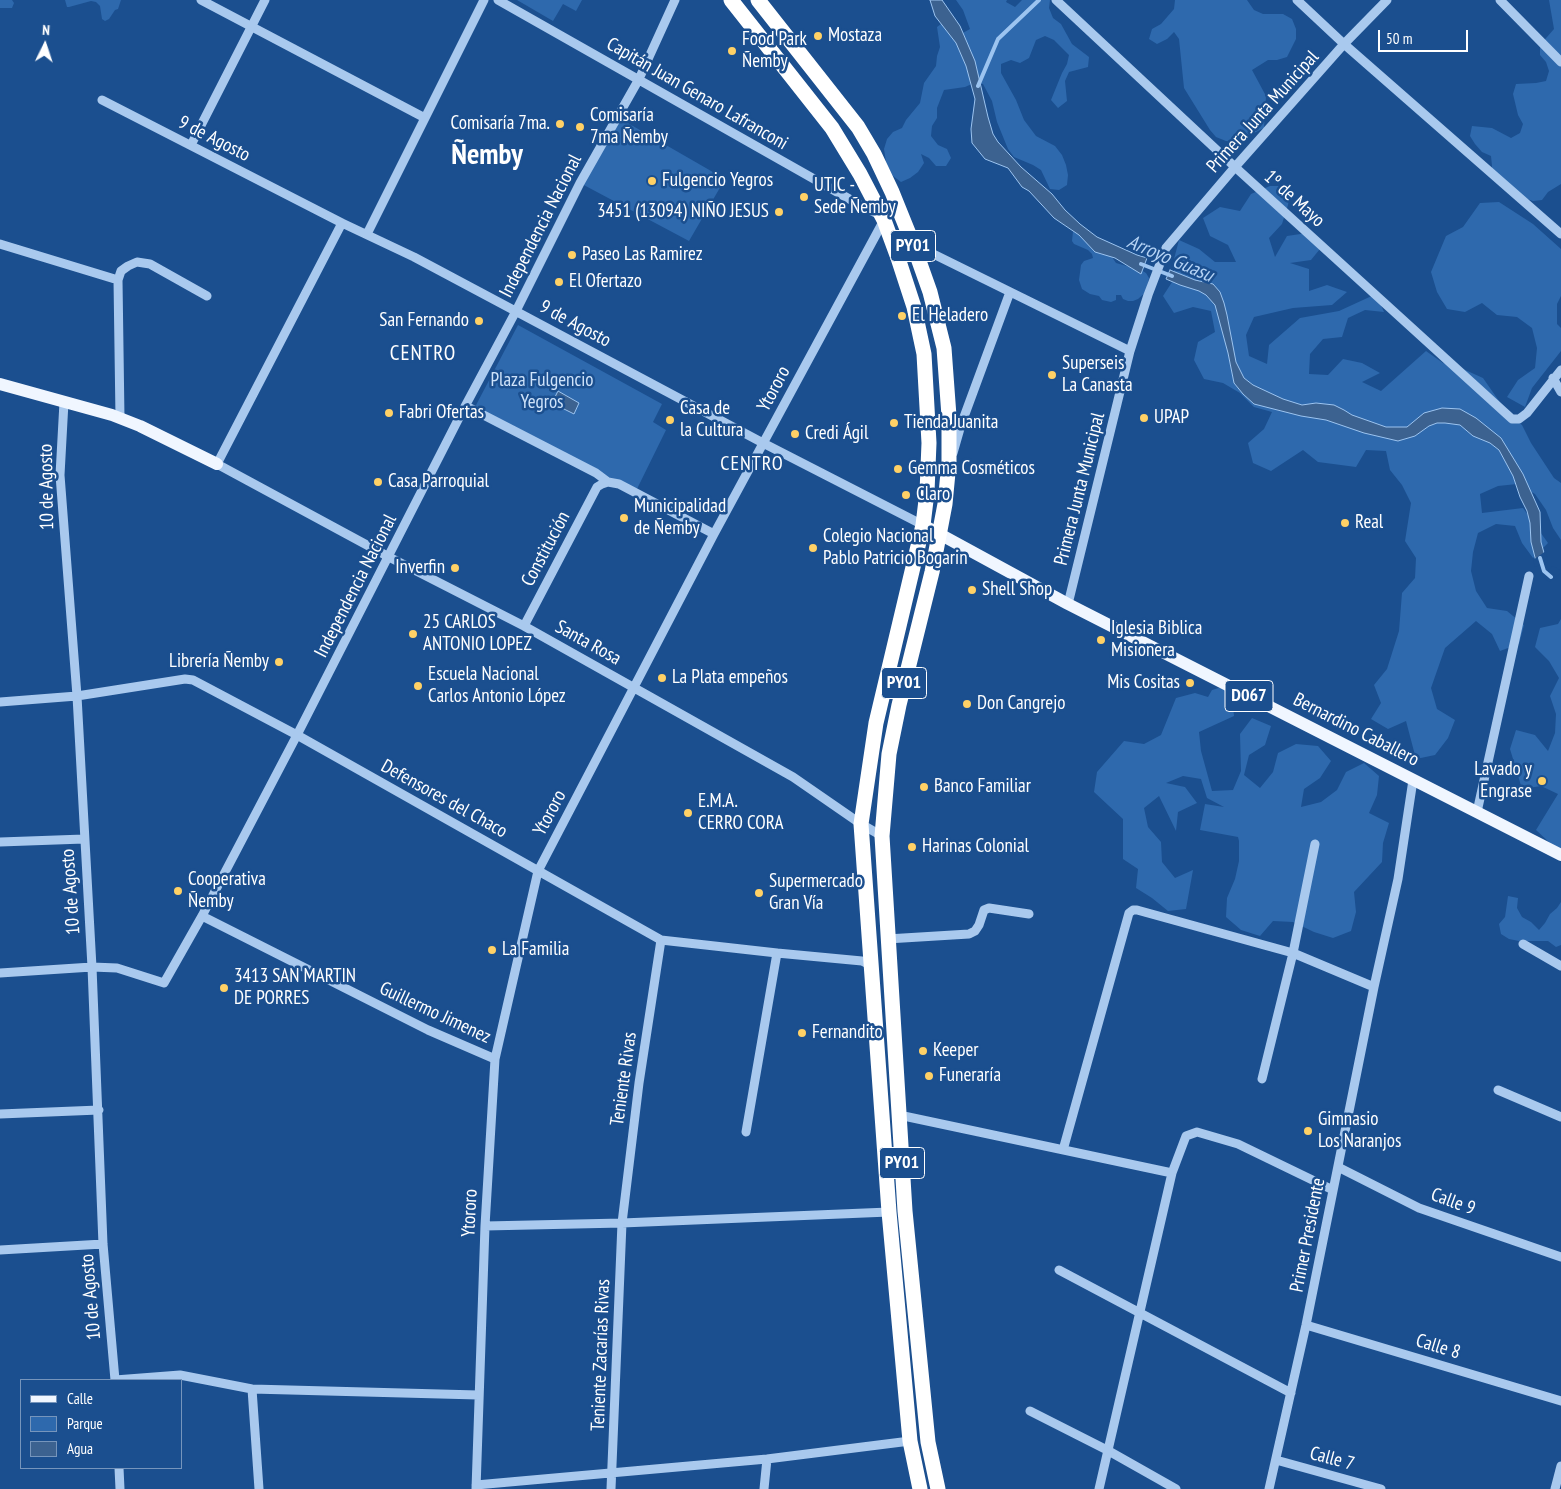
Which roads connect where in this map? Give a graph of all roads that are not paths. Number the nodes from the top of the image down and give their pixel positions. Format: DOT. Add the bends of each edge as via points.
graph roads {
  1 [pos="202,0"];
  2 [pos="265,0"];
  3 [pos="484,0"];
  4 [pos="498,0"];
  5 [pos="675,0"];
  6 [pos="731,0"];
  7 [pos="758,0"];
  8 [pos="1056,0"];
  9 [pos="1297,0"];
  10 [pos="1387,0"];
  11 [pos="1500,0"];
  12 [pos="252,26"];
  13 [pos="1344,44"];
  14 [pos="1561,62"];
  15 [pos="639,79"];
  16 [pos="102,100"];
  17 [pos="425,118"];
  18 [pos="191,145"];
  19 [pos="1235,166"];
  20 [pos="883,218"];
  21 [pos="342,223"];
  22 [pos="367,234"];
  23 [pos="1561,234"];
  24 [pos="0,244"];
  25 [pos="913,244"];
  26 [pos="118,280"];
  27 [pos="1010,292"];
  28 [pos="207,296"];
  29 [pos="516,311"];
  30 [pos="1130,351"];
  31 [pos="1561,370"];
  32 [pos="1553,378"];
  33 [pos="0,384"];
  34 [pos="1561,392"];
  35 [pos="64,402"];
  36 [pos="466,406"];
  37 [pos="120,418"];
  38 [pos="763,443"];
  39 [pos="217,464"];
  40 [pos="949,466"];
  41 [pos="608,482"];
  42 [pos="923,525"];
  43 [pos="940,533"];
  44 [pos="714,534"];
  45 [pos="389,556"];
  46 [pos="1529,576"];
  47 [pos="1068,604"];
  48 [pos="524,626"];
  49 [pos="634,688"];
  50 [pos="77,696"];
  51 [pos="0,702"];
  52 [pos="297,735"];
  53 [pos="1413,780"];
  54 [pos="1477,812"];
  55 [pos="861,824"];
  56 [pos="882,836"];
  57 [pos="84,839"];
  58 [pos="0,842"];
  59 [pos="1315,844"];
  60 [pos="1561,855"];
  61 [pos="538,871"];
  62 [pos="1029,914"];
  63 [pos="202,916"];
  64 [pos="888,939"];
  65 [pos="661,940"];
  66 [pos="1522,944"];
  67 [pos="777,953"];
  68 [pos="1293,953"];
  69 [pos="872,966"];
  70 [pos="1561,966"];
  71 [pos="92,967"];
  72 [pos="0,973"];
  73 [pos="1374,987"];
  74 [pos="495,1059"];
  75 [pos="1262,1079"];
  76 [pos="1498,1090"];
  77 [pos="99,1110"];
  78 [pos="0,1114"];
  79 [pos="899,1115"];
  80 [pos="1561,1117"];
  81 [pos="746,1132"];
  82 [pos="1063,1150"];
  83 [pos="1338,1167"];
  84 [pos="1172,1173"];
  85 [pos="1333,1190"];
  86 [pos="889,1212"];
  87 [pos="622,1223"];
  88 [pos="486,1226"];
  89 [pos="103,1244"];
  90 [pos="0,1250"];
  91 [pos="1561,1257"];
  92 [pos="1059,1270"];
  93 [pos="1140,1312"];
  94 [pos="1306,1324"];
  95 [pos="114,1379"];
  96 [pos="127,1379"];
  97 [pos="252,1389"];
  98 [pos="1291,1393"];
  99 [pos="478,1396"];
  100 [pos="1561,1401"];
  101 [pos="1030,1411"];
  102 [pos="910,1441"];
  103 [pos="1107,1450"];
  104 [pos="767,1460"];
  105 [pos="1276,1460"];
  106 [pos="1561,1466"];
  107 [pos="119,1469"];
  108 [pos="612,1473"];
  109 [pos="476,1487"];
  110 [pos="120,1489"];
  111 [pos="259,1489"];
  112 [pos="611,1489"];
  113 [pos="764,1489"];
  114 [pos="920,1489"];
  115 [pos="938,1489"];
  116 [pos="1099,1489"];
  117 [pos="1176,1489"];
  118 [pos="1269,1489"];
  119 [pos="1381,1489"];
  120 [pos="1555,1489"];
  1 -- 12 [label="street"];
  2 -- 12 [label="street"];
  3 -- 17 [label="street"];
  4 -- 15 [label="street, Capitán Juan Genaro Lafranconi"];
  5 -- 15 [label="street, Independencia Nacional"];
  6 -- 20 [label="highway, PY01" via="832,128"];
  7 -- 25 [label="highway, PY01" via="858,127 892,192"];
  8 -- 19 [label="street, 1º de Mayo"];
  9 -- 13 [label="street"];
  10 -- 13 [label="street, Primera Junta Municipal"];
  11 -- 14 [label="street"];
  12 -- 17 [label="street"];
  12 -- 18 [label="street"];
  13 -- 19 [label="street, Primera Junta Municipal"];
  13 -- 23 [label="street"];
  15 -- 20 [label="street, Capitán Juan Genaro Lafranconi"];
  15 -- 29 [label="street, Independencia Nacional" via="580,183"];
  16 -- 18 [label="street, 9 de Agosto"];
  17 -- 22 [label="street"];
  18 -- 21 [label="street, 9 de Agosto"];
  19 -- 30 [label="street, Primera Junta Municipal" via="1166,248"];
  19 -- 32 [label="street, 1º de Mayo" via="1512,419 1519,419 1526,413"];
  20 -- 38 [label="street, Ytororo"];
  20 -- 42 [label="highway, PY01" via="914,307 924,354 929,443"];
  21 -- 22 [label="street, 9 de Agosto / D067"];
  21 -- 39 [label="street"];
  22 -- 29 [label="street, 9 de Agosto / D067"];
  24 -- 26 [label="street"];
  25 -- 27 [label="street"];
  25 -- 40 [label="highway, PY01" via="930,292 944,348"];
  26 -- 28 [label="street" via="121,271 128,266 137,262 150,264"];
  26 -- 37 [label="street"];
  27 -- 30 [label="street"];
  27 -- 40 [label="street"];
  29 -- 36 [label="street, Independencia Nacional"];
  29 -- 38 [label="street, 9 de Agosto / D067"];
  30 -- 47 [label="street, Primera Junta Municipal"];
  31 -- 32 [label="street"];
  32 -- 34 [label="street"];
  33 -- 35 [label="main road"];
  35 -- 37 [label="main road"];
  35 -- 50 [label="street, 10 de Agosto" via="60,475"];
  36 -- 41 [label="street"];
  36 -- 45 [label="street, Independencia Nacional"];
  37 -- 39 [label="main road"];
  38 -- 42 [label="street, 9 de Agosto / D067"];
  38 -- 44 [label="street, Ytororo"];
  39 -- 45 [label="street, Santa Rosa"];
  40 -- 43 [label="highway, PY01"];
  41 -- 44 [label="street" via="618,484"];
  41 -- 48 [label="street, Constitución" via="597,487"];
  42 -- 43 [label="main road, Bernardino Caballero / D067"];
  42 -- 55 [label="highway, PY01" via="876,723"];
  43 -- 47 [label="main road, Bernardino Caballero / D067"];
  43 -- 56 [label="highway, PY01" via="889,754"];
  44 -- 49 [label="street, Ytororo"];
  45 -- 48 [label="street, Santa Rosa"];
  45 -- 52 [label="street, Independencia Nacional"];
  46 -- 54 [label="street"];
  47 -- 53 [label="main road, Bernardino Caballero / D067"];
  48 -- 49 [label="street, Santa Rosa"];
  49 -- 55 [label="street, Santa Rosa" via="794,777"];
  49 -- 61 [label="street, Ytororo"];
  50 -- 51 [label="street, Defensores del Chaco"];
  50 -- 52 [label="street, Defensores del Chaco" via="193,680"];
  50 -- 57 [label="street, 10 de Agosto"];
  52 -- 61 [label="street, Defensores del Chaco"];
  52 -- 63 [label="street, Independencia Nacional"];
  53 -- 54 [label="main road, Bernardino Caballero / D067"];
  53 -- 73 [label="street, Primer Presidente" via="1398,879"];
  54 -- 60 [label="main road, Bernardino Caballero / D067"];
  55 -- 56 [label="street, Santa Rosa"];
  55 -- 69 [label="highway, PY01"];
  56 -- 64 [label="highway, PY01"];
  57 -- 58 [label="street"];
  57 -- 71 [label="street, 10 de Agosto"];
  59 -- 68 [label="street"];
  61 -- 65 [label="street, Defensores del Chaco"];
  61 -- 74 [label="street, Ytororo"];
  62 -- 64 [label="street" via="989,908 984,910 979,925 969,934"];
  63 -- 71 [label="street, Independencia Nacional" via="164,983 117,968"];
  63 -- 74 [label="street, Guillermo Jimenez" via="428,1030"];
  64 -- 79 [label="highway, PY01"];
  65 -- 67 [label="street, Defensores del Chaco"];
  65 -- 87 [label="street, Teniente Rivas"];
  66 -- 70 [label="street"];
  67 -- 69 [label="street, Defensores del Chaco" via="862,961"];
  67 -- 81 [label="street"];
  68 -- 73 [label="street"];
  68 -- 75 [label="street"];
  68 -- 82 [label="street" via="1137,910 1129,912"];
  69 -- 86 [label="highway, PY01"];
  71 -- 72 [label="street, Independencia Nacional"];
  71 -- 77 [label="street, 10 de Agosto"];
  73 -- 83 [label="street, Primer Presidente"];
  74 -- 88 [label="street, Ytororo"];
  76 -- 80 [label="street"];
  77 -- 78 [label="street"];
  77 -- 89 [label="street, 10 de Agosto"];
  79 -- 82 [label="street"];
  79 -- 115 [label="highway, PY01" via="905,1211 928,1442"];
  82 -- 84 [label="street"];
  83 -- 85 [label="street, Primer Presidente"];
  83 -- 91 [label="street, Calle 9" via="1419,1208"];
  84 -- 85 [label="street" via="1186,1136 1198,1132 1238,1144"];
  84 -- 93 [label="street"];
  85 -- 94 [label="street, Primer Presidente"];
  86 -- 87 [label="street"];
  86 -- 102 [label="highway, PY01"];
  87 -- 88 [label="street"];
  87 -- 108 [label="street, Teniente Zacarías Rivas"];
  88 -- 99 [label="street, Ytororo"];
  89 -- 90 [label="street"];
  89 -- 95 [label="street, 10 de Agosto"];
  92 -- 93 [label="street"];
  93 -- 98 [label="street"];
  93 -- 103 [label="street"];
  94 -- 98 [label="street, Primer Presidente"];
  94 -- 100 [label="street, Calle 8"];
  96 -- 97 [label="street" via="180,1375"];
  97 -- 99 [label="street"];
  97 -- 111 [label="street"];
  98 -- 105 [label="street, Primer Presidente"];
  99 -- 109 [label="street, Ytororo"];
  101 -- 103 [label="street"];
  102 -- 104 [label="street"];
  102 -- 114 [label="highway, PY01"];
  103 -- 116 [label="street"];
  103 -- 117 [label="street"];
  104 -- 108 [label="street"];
  104 -- 113 [label="street"];
  105 -- 118 [label="street, Primer Presidente"];
  105 -- 119 [label="street, Calle 7"];
  106 -- 120 [label="street"];
  107 -- 110 [label="street"];
  108 -- 109 [label="street"];
  108 -- 112 [label="street, Teniente Zacarías Rivas"];
}
